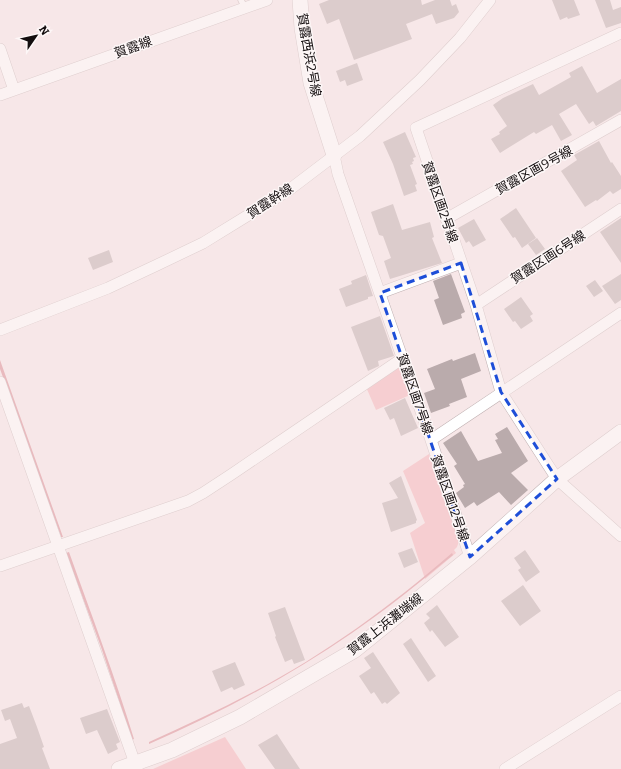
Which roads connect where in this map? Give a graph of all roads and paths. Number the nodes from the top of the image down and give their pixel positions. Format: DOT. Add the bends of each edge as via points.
graph roads {
  1 [pos="267,0"];
  2 [pos="300,0"];
  3 [pos="490,0"];
  4 [pos="243,4"];
  5 [pos="621,33"];
  6 [pos="0,48"];
  7 [pos="14,90"];
  8 [pos="0,95"];
  9 [pos="621,120"];
  10 [pos="334,155"];
  11 [pos="621,209"];
  12 [pos="446,219"];
  13 [pos="461,263"];
  14 [pos="380,293"];
  15 [pos="476,305"];
  16 [pos="621,313"];
  17 [pos="0,330"];
  18 [pos="403,358"];
  19 [pos="0,382"];
  20 [pos="501,392"];
  21 [pos="621,432"];
  22 [pos="431,440"];
  23 [pos="557,479"];
  24 [pos="621,536"];
  25 [pos="58,545"];
  26 [pos="470,557"];
  27 [pos="0,566"];
  28 [pos="621,696"];
  29 [pos="136,766"];
  30 [pos="119,769"];
  31 [pos="505,769"];
  1 -- 4 [label="street, 賀露線"];
  2 -- 10 [label="street, 賀露西浜2号線" via="302,28 312,83"];
  3 -- 10 [label="street, 賀露幹線" via="460,38 420,80 360,136"];
  4 -- 7 [label="street, 賀露線"];
  5 -- 12 [label="street, 賀露区画2号線" via="416,128"];
  6 -- 7 [label="street"];
  7 -- 8 [label="street, 賀露線"];
  9 -- 12 [label="street, 賀露区画9号線"];
  10 -- 14 [label="street, 賀露区画7号線" via="338,174"];
  10 -- 17 [label="street, 賀露幹線" via="289,190 203,243 108,288"];
  11 -- 15 [label="street, 賀露区画6号線"];
  12 -- 13 [label="street, 賀露区画2号線"];
  13 -- 14 [label="street"];
  13 -- 15 [label="street, 賀露区画2号線"];
  14 -- 18 [label="street, 賀露区画7号線"];
  15 -- 20 [label="street, 賀露区画2号線"];
  16 -- 20 [label="street, 賀露区画7号線"];
  18 -- 22 [label="street, 賀露区画7号線"];
  18 -- 25 [label="street" via="203,493 188,501"];
  19 -- 25 [label="street"];
  20 -- 22 [label="street, 賀露区画7号線"];
  20 -- 23 [label="street, 賀露区画2号線"];
  21 -- 23 [label="street, 賀露上浜灘端線"];
  22 -- 26 [label="street, 賀露区画12号線"];
  23 -- 24 [label="street, 賀露区画2号線"];
  23 -- 26 [label="street, 賀露上浜灘端線"];
  25 -- 27 [label="street"];
  25 -- 29 [label="street"];
  26 -- 29 [label="street, 賀露上浜灘端線" via="355,650 240,717"];
  28 -- 31 [label="street"];
  29 -- 30 [label="street, 賀露上浜灘端線"];
}
